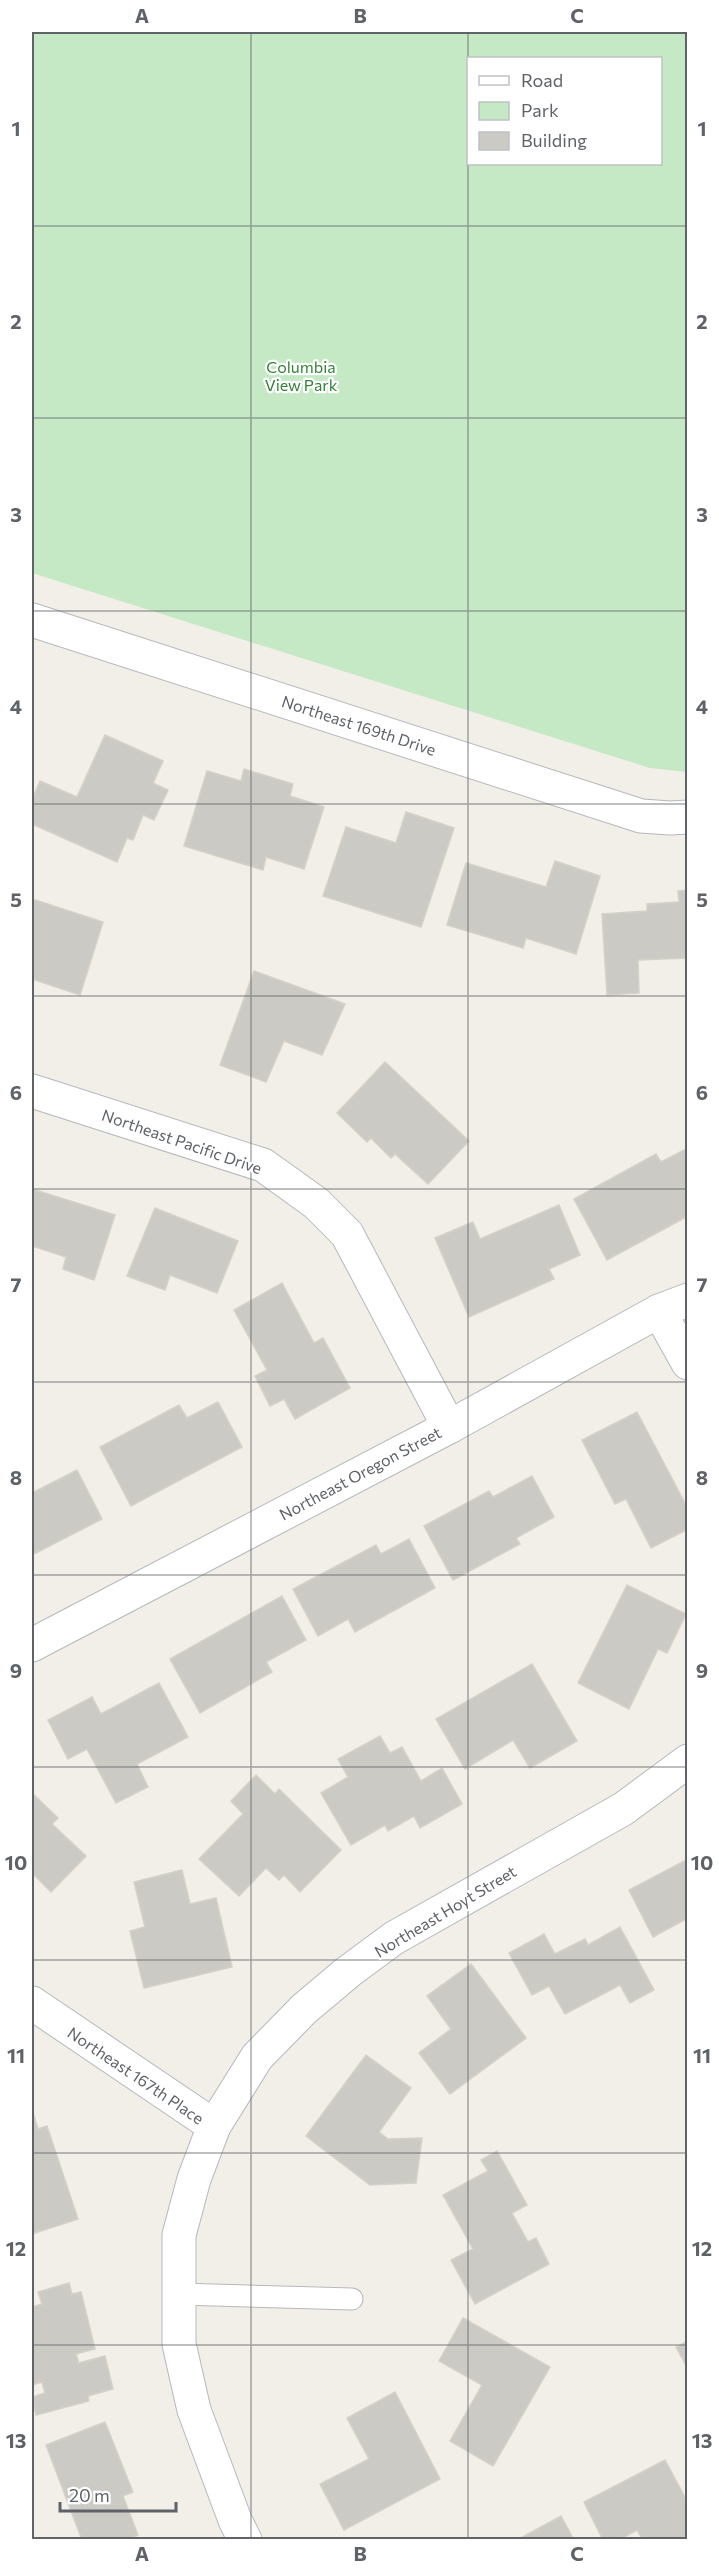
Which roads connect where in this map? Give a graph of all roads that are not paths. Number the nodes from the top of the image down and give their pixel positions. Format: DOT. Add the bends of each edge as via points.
graph roads {
  1 [pos="32,620"];
  2 [pos="687,817"];
  3 [pos="32,1091"];
  4 [pos="673,1306"];
  5 [pos="687,1364"];
  6 [pos="448,1427"];
  7 [pos="32,1645"];
  8 [pos="687,1761"];
  9 [pos="32,2003"];
  10 [pos="214,2127"];
  11 [pos="180,2294"];
  12 [pos="352,2299"];
  13 [pos="245,2540"];
  1 -- 2 [label="street, Northeast 169th Drive" via="641,816"];
  3 -- 6 [label="street, Northeast Pacific Drive" via="263,1165 316,1203 347,1234"];
  4 -- 5 [label="street"];
  4 -- 6 [label="street, Northeast Oregon Street"];
  6 -- 7 [label="street, Northeast Oregon Street"];
  8 -- 10 [label="street, Northeast Hoyt Street" via="624,1809 394,1938 348,1972 256,2057"];
  9 -- 10 [label="street, Northeast 167th Place"];
  10 -- 11 [label="street, Northeast 167th Place" via="179,2235"];
  11 -- 12 [label="lane"];
  11 -- 13 [label="street, Northeast 167th Place" via="179,2344 194,2410"];
}
